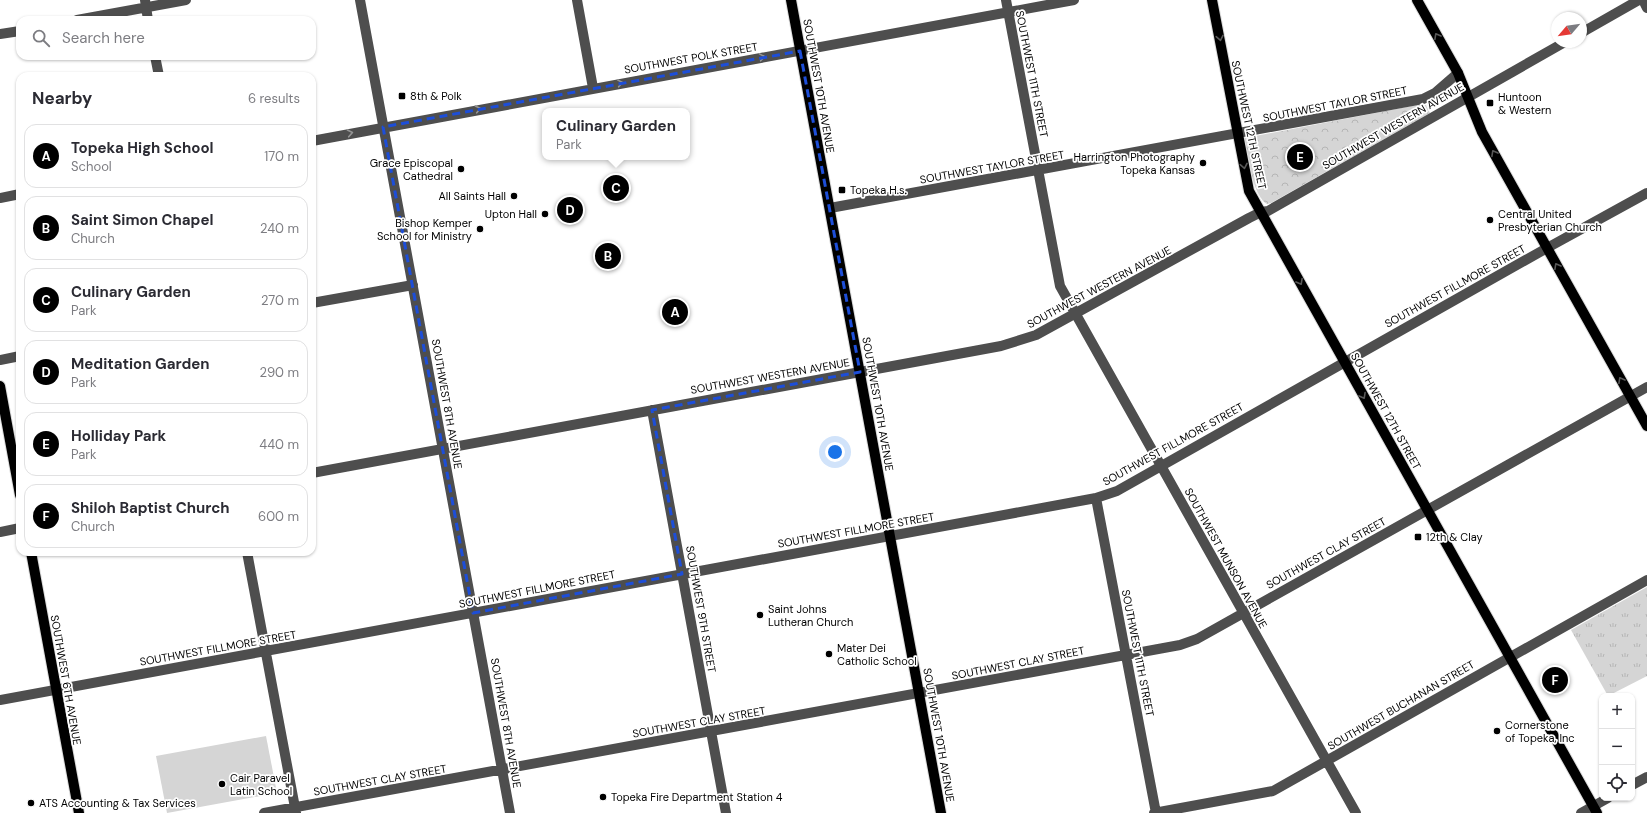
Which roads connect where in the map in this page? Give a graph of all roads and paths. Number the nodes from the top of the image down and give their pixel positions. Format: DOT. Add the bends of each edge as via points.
graph roads {
  1 [pos="186,0"];
  2 [pos="360,0"];
  3 [pos="577,0"];
  4 [pos="791,0"];
  5 [pos="1006,0"];
  6 [pos="1074,0"];
  7 [pos="1212,0"];
  8 [pos="1417,0"];
  9 [pos="1639,0"];
  10 [pos="1643,0"];
  11 [pos="145,4"];
  12 [pos="1647,8"];
  13 [pos="1008,12"];
  14 [pos="94,16"];
  15 [pos="147,16"];
  16 [pos="1587,30"];
  17 [pos="16,31"];
  18 [pos="0,34"];
  19 [pos="1554,48"];
  20 [pos="800,51"];
  21 [pos="156,60"];
  22 [pos="158,72"];
  23 [pos="1458,73"];
  24 [pos="593,88"];
  25 [pos="1468,97"];
  26 [pos="383,127"];
  27 [pos="1238,134"];
  28 [pos="316,140"];
  29 [pos="1038,171"];
  30 [pos="1647,193"];
  31 [pos="16,195"];
  32 [pos="0,198"];
  33 [pos="830,208"];
  34 [pos="1261,212"];
  35 [pos="1547,248"];
  36 [pos="413,285"];
  37 [pos="316,302"];
  38 [pos="1075,314"];
  39 [pos="16,357"];
  40 [pos="0,360"];
  41 [pos="1345,362"];
  42 [pos="860,372"];
  43 [pos="0,386"];
  44 [pos="1647,387"];
  45 [pos="1630,396"];
  46 [pos="652,410"];
  47 [pos="1647,426"];
  48 [pos="443,449"];
  49 [pos="1160,465"];
  50 [pos="316,472"];
  51 [pos="16,473"];
  52 [pos="1096,498"];
  53 [pos="1427,510"];
  54 [pos="16,529"];
  55 [pos="0,532"];
  56 [pos="890,536"];
  57 [pos="32,556"];
  58 [pos="248,556"];
  59 [pos="682,574"];
  60 [pos="1647,580"];
  61 [pos="473,613"];
  62 [pos="1243,613"];
  63 [pos="265,652"];
  64 [pos="1126,655"];
  65 [pos="1510,657"];
  66 [pos="56,689"];
  67 [pos="920,694"];
  68 [pos="0,700"];
  69 [pos="711,732"];
  70 [pos="1326,761"];
  71 [pos="502,770"];
  72 [pos="1647,777"];
  73 [pos="1635,783"];
  74 [pos="1604,801"];
  75 [pos="1595,809"];
  76 [pos="295,810"];
  77 [pos="79,813"];
  78 [pos="264,813"];
  79 [pos="510,813"];
  80 [pos="726,813"];
  81 [pos="941,813"];
  82 [pos="1155,813"];
  83 [pos="1356,813"];
  84 [pos="1581,813"];
  1 -- 11 [label="street"];
  2 -- 26 [label="street, SOUTHWEST 8TH AVENUE"];
  3 -- 24 [label="street"];
  4 -- 20 [label="main road, SOUTHWEST 10TH AVENUE"];
  5 -- 13 [label="street, SOUTHWEST 11TH STREET"];
  6 -- 13 [label="street, SOUTHWEST POLK STREET"];
  7 -- 27 [label="main road, SOUTHWEST 12TH STREET, one-way"];
  23 -- 8 [label="main road, one-way"];
  9 -- 16 [label="street"];
  10 -- 12 [label="street"];
  11 -- 14 [label="street"];
  11 -- 15 [label="street"];
  13 -- 20 [label="street, SOUTHWEST POLK STREET"];
  13 -- 29 [label="street, SOUTHWEST 11TH STREET"];
  17 -- 18 [label="street"];
  19 -- 25 [label="street, SOUTHWEST WESTERN AVENUE"];
  24 -- 20 [label="street, SOUTHWEST POLK STREET, one-way"];
  20 -- 33 [label="main road, SOUTHWEST 10TH AVENUE"];
  21 -- 22 [label="street"];
  23 -- 25 [label="main road"];
  23 -- 27 [label="street, SOUTHWEST TAYLOR STREET" via="1435,93 1423,99"];
  26 -- 24 [label="street, SOUTHWEST POLK STREET, one-way"];
  25 -- 34 [label="street, SOUTHWEST WESTERN AVENUE" via="1268,212"];
  35 -- 25 [label="main road, one-way" via="1482,132"];
  28 -- 26 [label="street, SOUTHWEST POLK STREET, one-way"];
  26 -- 36 [label="street, SOUTHWEST 8TH AVENUE"];
  27 -- 29 [label="street, SOUTHWEST TAYLOR STREET"];
  27 -- 34 [label="main road, SOUTHWEST 12TH STREET, one-way" via="1249,191"];
  29 -- 33 [label="street, SOUTHWEST TAYLOR STREET"];
  29 -- 38 [label="street, SOUTHWEST 11TH STREET" via="1060,286"];
  30 -- 35 [label="street, SOUTHWEST FILLMORE STREET"];
  31 -- 32 [label="street"];
  33 -- 42 [label="main road, SOUTHWEST 10TH AVENUE"];
  34 -- 38 [label="street, SOUTHWEST WESTERN AVENUE"];
  34 -- 41 [label="main road, SOUTHWEST 12TH STREET, one-way"];
  35 -- 41 [label="street, SOUTHWEST FILLMORE STREET"];
  45 -- 35 [label="main road, one-way"];
  36 -- 37 [label="street"];
  36 -- 48 [label="street, SOUTHWEST 8TH AVENUE"];
  38 -- 42 [label="street, SOUTHWEST WESTERN AVENUE" via="1017,342"];
  38 -- 49 [label="street, SOUTHWEST MUNSON AVENUE"];
  39 -- 40 [label="street"];
  41 -- 49 [label="street, SOUTHWEST FILLMORE STREET"];
  41 -- 53 [label="main road, SOUTHWEST 12TH STREET, one-way"];
  42 -- 46 [label="street, SOUTHWEST WESTERN AVENUE"];
  42 -- 56 [label="main road, SOUTHWEST 10TH AVENUE"];
  43 -- 51 [label="main road"];
  44 -- 45 [label="street, SOUTHWEST CLAY STREET"];
  45 -- 47 [label="main road"];
  45 -- 53 [label="street, SOUTHWEST CLAY STREET"];
  46 -- 48 [label="street, SOUTHWEST WESTERN AVENUE"];
  46 -- 59 [label="street, SOUTHWEST 9TH STREET"];
  48 -- 50 [label="street, SOUTHWEST WESTERN AVENUE"];
  48 -- 61 [label="street, SOUTHWEST 8TH AVENUE"];
  49 -- 52 [label="street, SOUTHWEST FILLMORE STREET" via="1117,491"];
  49 -- 62 [label="street, SOUTHWEST MUNSON AVENUE"];
  52 -- 56 [label="street, SOUTHWEST FILLMORE STREET"];
  52 -- 64 [label="street, SOUTHWEST 11TH STREET"];
  53 -- 62 [label="street, SOUTHWEST CLAY STREET"];
  53 -- 65 [label="main road, SOUTHWEST 12TH STREET"];
  54 -- 55 [label="street"];
  56 -- 59 [label="street, SOUTHWEST FILLMORE STREET"];
  56 -- 67 [label="main road, SOUTHWEST 10TH AVENUE"];
  57 -- 66 [label="main road, SOUTHWEST 6TH AVENUE"];
  58 -- 63 [label="street"];
  59 -- 61 [label="street, SOUTHWEST FILLMORE STREET"];
  59 -- 69 [label="street, SOUTHWEST 9TH STREET"];
  60 -- 65 [label="street, SOUTHWEST BUCHANAN STREET"];
  61 -- 63 [label="street, SOUTHWEST FILLMORE STREET"];
  61 -- 71 [label="street, SOUTHWEST 8TH AVENUE"];
  62 -- 64 [label="street, SOUTHWEST CLAY STREET" via="1190,642"];
  62 -- 70 [label="street, SOUTHWEST MUNSON AVENUE"];
  63 -- 66 [label="street, SOUTHWEST FILLMORE STREET"];
  63 -- 76 [label="street"];
  64 -- 67 [label="street, SOUTHWEST CLAY STREET"];
  64 -- 82 [label="street, SOUTHWEST 11TH STREET"];
  65 -- 70 [label="street, SOUTHWEST BUCHANAN STREET"];
  65 -- 75 [label="main road, SOUTHWEST 12TH STREET"];
  66 -- 68 [label="street, SOUTHWEST FILLMORE STREET"];
  66 -- 77 [label="main road, SOUTHWEST 6TH AVENUE"];
  67 -- 69 [label="street, SOUTHWEST CLAY STREET"];
  67 -- 81 [label="main road, SOUTHWEST 10TH AVENUE"];
  69 -- 71 [label="street, SOUTHWEST CLAY STREET"];
  69 -- 80 [label="street, SOUTHWEST 9TH STREET"];
  70 -- 82 [label="street, SOUTHWEST BUCHANAN STREET" via="1273,791"];
  70 -- 83 [label="street, SOUTHWEST MUNSON AVENUE"];
  71 -- 76 [label="street, SOUTHWEST CLAY STREET"];
  71 -- 79 [label="street, SOUTHWEST 8TH AVENUE"];
  72 -- 73 [label="street"];
  74 -- 75 [label="street"];
  75 -- 84 [label="street"];
  76 -- 78 [label="street, SOUTHWEST CLAY STREET"];
}
